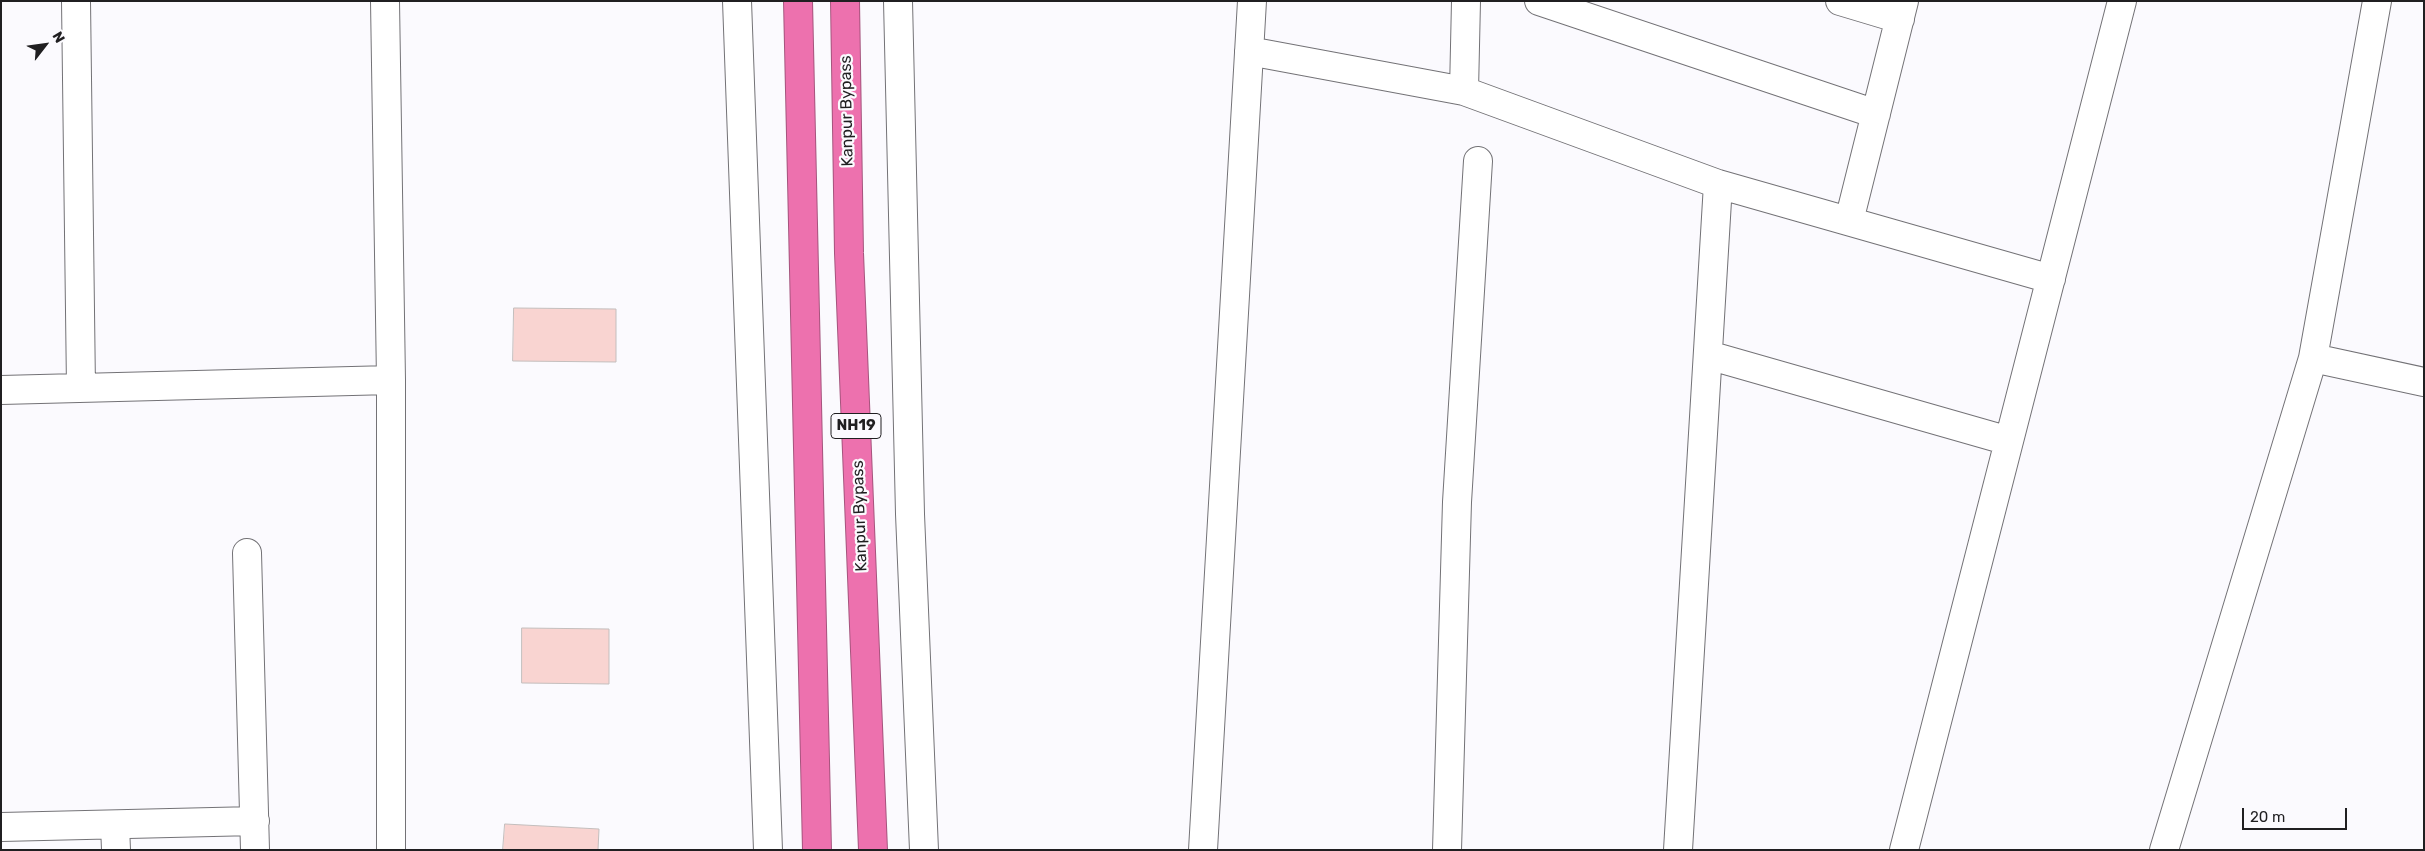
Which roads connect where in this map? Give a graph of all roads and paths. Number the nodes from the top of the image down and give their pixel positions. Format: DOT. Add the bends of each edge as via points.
graph roads {
  1 [pos="76,1"];
  2 [pos="385,1"];
  3 [pos="738,1"];
  4 [pos="798,1"];
  5 [pos="845,1"];
  6 [pos="898,1"];
  7 [pos="1252,1"];
  8 [pos="1466,1"];
  9 [pos="1539,1"];
  10 [pos="1840,1"];
  11 [pos="2122,1"];
  12 [pos="2377,1"];
  13 [pos="1902,10"];
  14 [pos="1249,51"];
  15 [pos="1464,91"];
  16 [pos="1876,114"];
  17 [pos="1478,161"];
  18 [pos="1718,184"];
  19 [pos="1849,221"];
  20 [pos="2051,279"];
  21 [pos="1708,355"];
  22 [pos="2313,358"];
  23 [pos="392,380"];
  24 [pos="2424,382"];
  25 [pos="81,388"];
  26 [pos="1,390"];
  27 [pos="2009,441"];
  28 [pos="246,553"];
  29 [pos="255,821"];
  30 [pos="1,828"];
  31 [pos="116,837"];
  32 [pos="255,850"];
  33 [pos="391,850"];
  34 [pos="768,850"];
  35 [pos="817,850"];
  36 [pos="873,850"];
  37 [pos="924,850"];
  38 [pos="1203,850"];
  39 [pos="1447,850"];
  40 [pos="1678,850"];
  41 [pos="1904,850"];
  42 [pos="2164,850"];
  1 -- 25 [label="street"];
  2 -- 23 [label="street"];
  3 -- 34 [label="street"];
  4 -- 35 [label="highway, NH19"];
  5 -- 36 [label="highway, Kanpur Bypass / NH19" via="849,253"];
  6 -- 37 [label="street" via="910,514"];
  7 -- 14 [label="street"];
  8 -- 15 [label="street"];
  9 -- 16 [label="street"];
  10 -- 13 [label="street"];
  11 -- 20 [label="street"];
  12 -- 22 [label="street"];
  13 -- 16 [label="street"];
  14 -- 15 [label="street"];
  14 -- 38 [label="street"];
  15 -- 18 [label="street"];
  16 -- 19 [label="street"];
  17 -- 39 [label="street" via="1457,502"];
  18 -- 19 [label="street"];
  18 -- 21 [label="street"];
  19 -- 20 [label="street"];
  20 -- 27 [label="street"];
  21 -- 27 [label="street"];
  21 -- 40 [label="street"];
  22 -- 24 [label="street"];
  22 -- 42 [label="street"];
  23 -- 25 [label="street"];
  23 -- 33 [label="street"];
  25 -- 26 [label="street"];
  27 -- 41 [label="street"];
  28 -- 29 [label="street"];
  29 -- 31 [label="street"];
  29 -- 32 [label="street"];
  30 -- 31 [label="street"];
}
